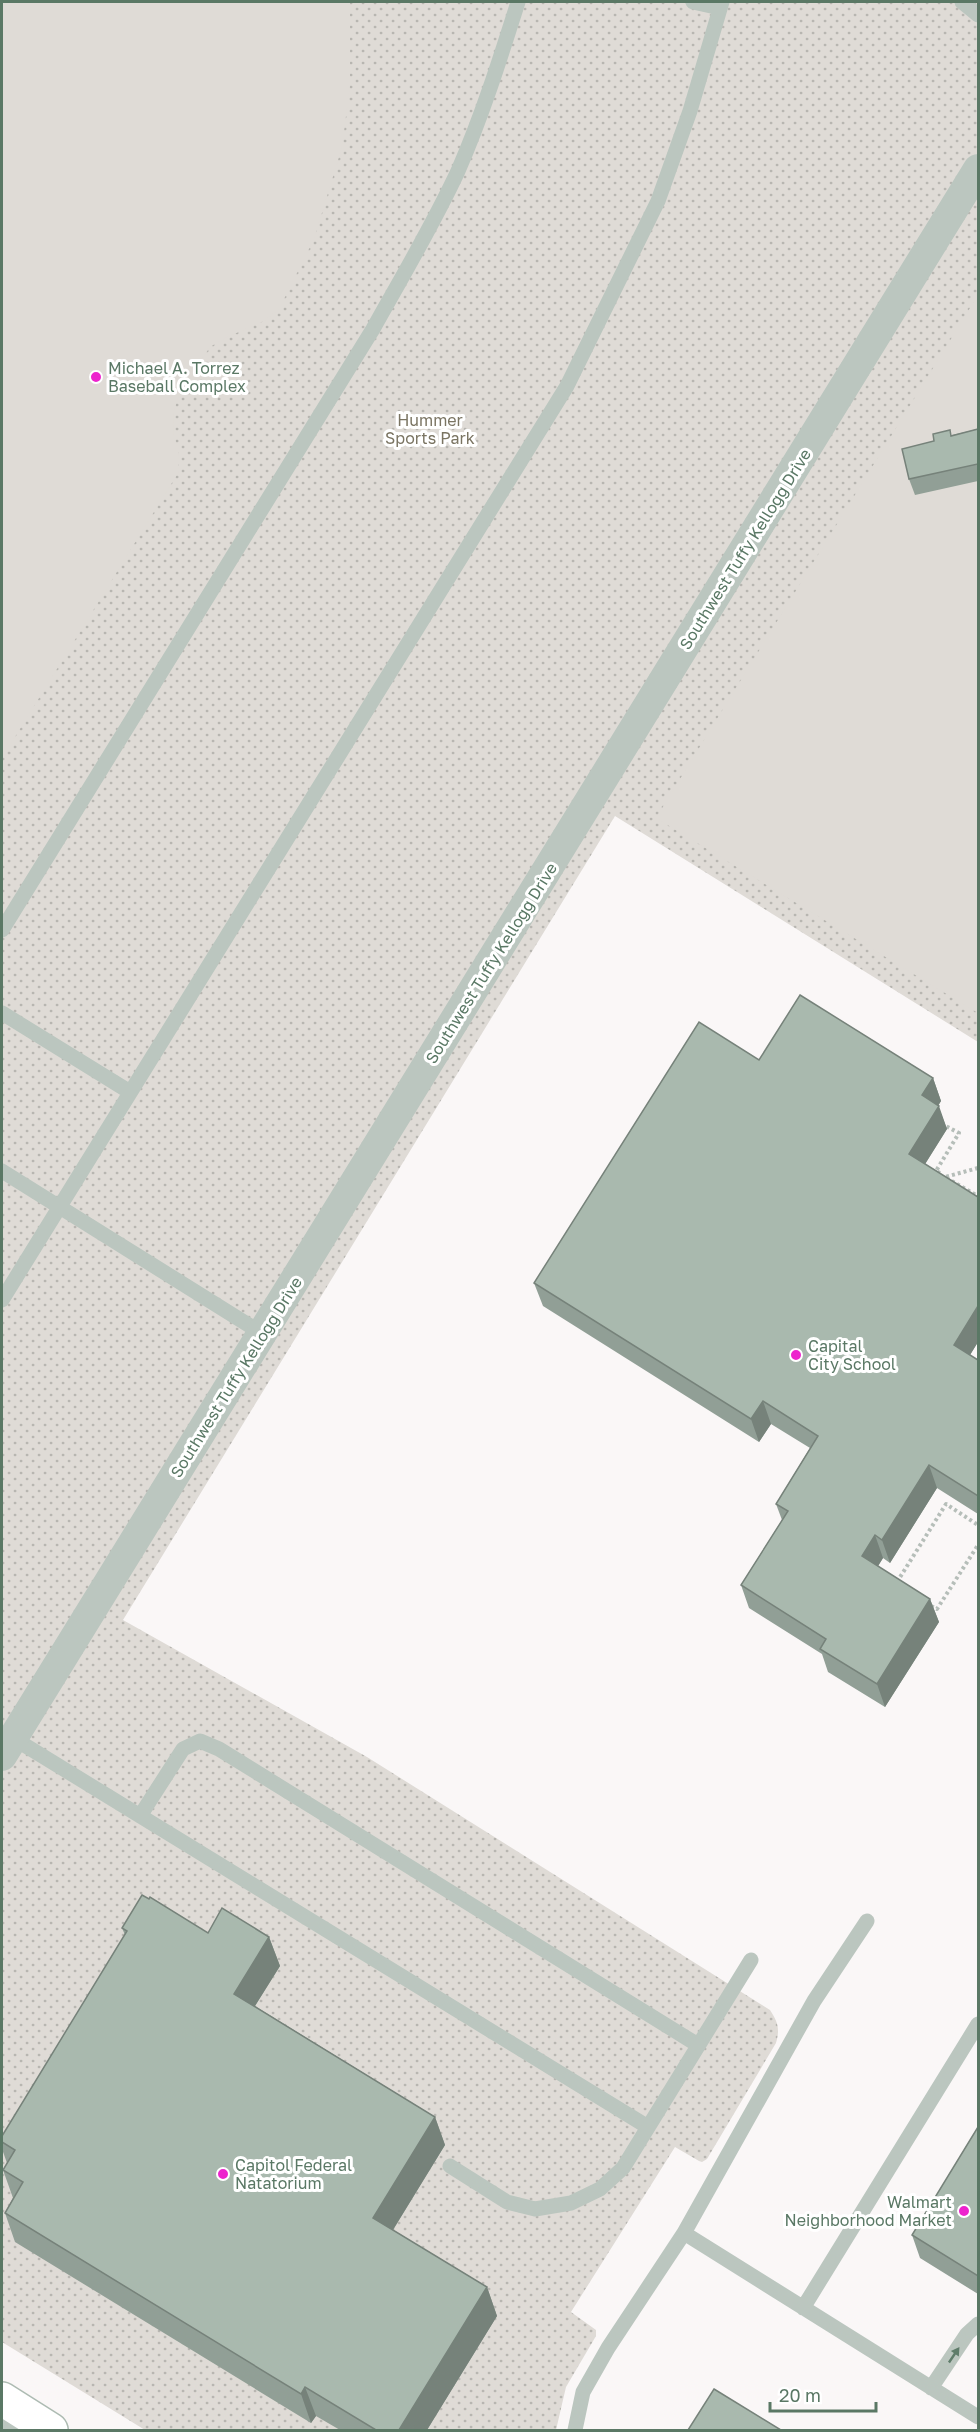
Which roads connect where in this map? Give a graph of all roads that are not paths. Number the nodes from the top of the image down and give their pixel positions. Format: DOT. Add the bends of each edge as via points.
graph roads {
  1 [pos="518,2"];
  2 [pos="693,2"];
  3 [pos="962,2"];
  4 [pos="721,5"];
  5 [pos="978,15"];
  6 [pos="978,169"];
  7 [pos="2,930"];
  8 [pos="2,1013"];
  9 [pos="130,1092"];
  10 [pos="2,1171"];
  11 [pos="59,1207"];
  12 [pos="2,1300"];
  13 [pos="262,1334"];
  14 [pos="7,1747"];
  15 [pos="140,1816"];
  16 [pos="867,1921"];
  17 [pos="751,1960"];
  18 [pos="978,2024"];
  19 [pos="698,2045"];
  20 [pos="648,2127"];
  21 [pos="450,2166"];
  22 [pos="684,2233"];
  23 [pos="803,2308"];
  24 [pos="978,2324"];
  25 [pos="932,2388"];
  26 [pos="7,2413"];
  27 [pos="978,2418"];
  28 [pos="51,2430"];
  29 [pos="575,2430"];
  1 -- 7 [label="lane" via="495,76 458,171 373,329"];
  2 -- 4 [label="lane"];
  3 -- 5 [label="lane"];
  4 -- 9 [label="lane" via="658,201 567,386"];
  6 -- 13 [label="street, Southwest Tuffy Kellogg Drive"];
  8 -- 9 [label="lane"];
  9 -- 11 [label="lane"];
  10 -- 11 [label="lane"];
  11 -- 12 [label="lane"];
  11 -- 13 [label="lane"];
  13 -- 14 [label="street, Southwest Tuffy Kellogg Drive"];
  14 -- 15 [label="lane"];
  15 -- 19 [label="lane" via="183,1749 200,1741 219,1749"];
  15 -- 20 [label="lane"];
  16 -- 22 [label="lane" via="814,2001"];
  17 -- 19 [label="lane"];
  18 -- 23 [label="lane"];
  19 -- 20 [label="lane"];
  20 -- 21 [label="lane" via="623,2168 600,2189 571,2204 535,2209 507,2202"];
  22 -- 23 [label="lane"];
  22 -- 29 [label="lane" via="583,2392"];
  23 -- 25 [label="lane"];
  25 -- 24 [label="lane, one-way" via="967,2334"];
  25 -- 27 [label="lane"];
  26 -- 28 [label="main road"];
}
